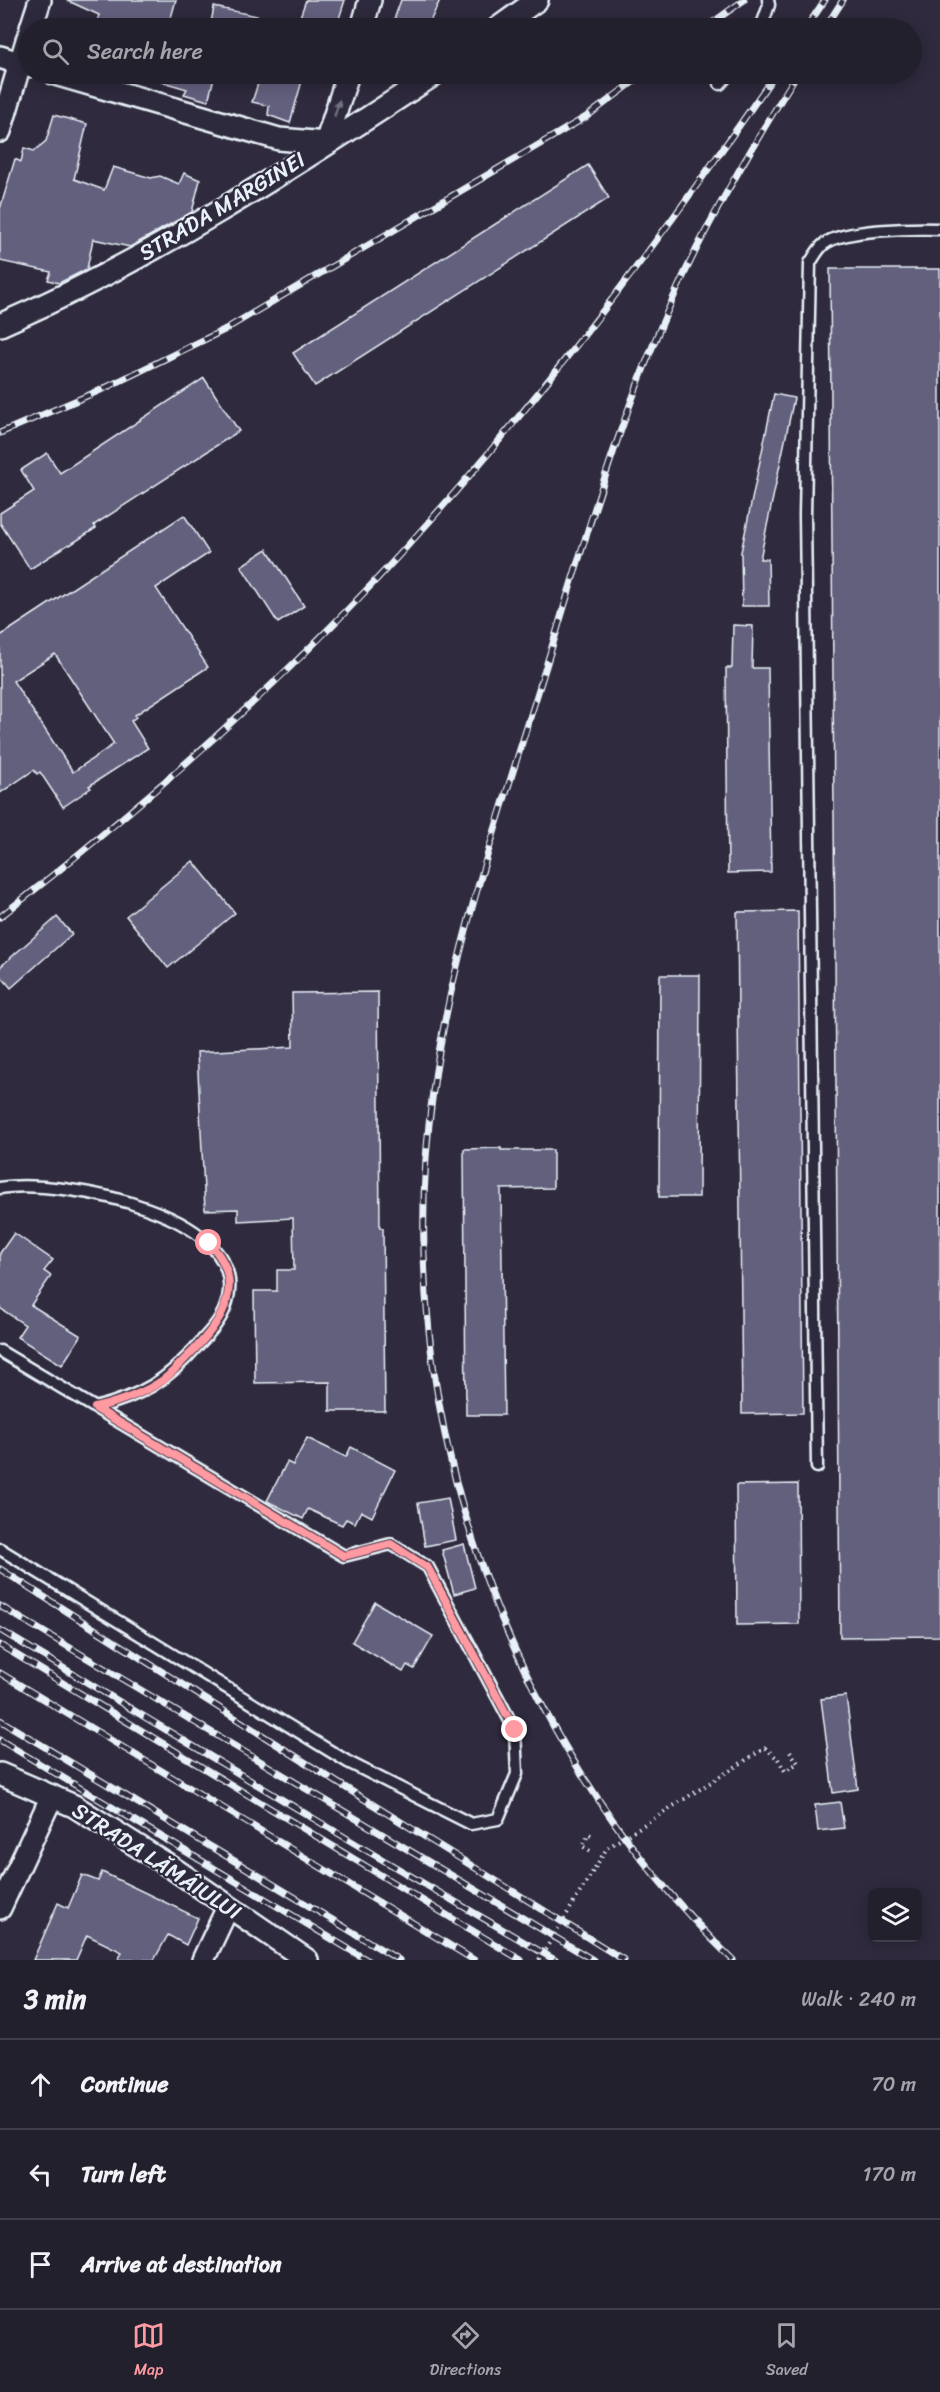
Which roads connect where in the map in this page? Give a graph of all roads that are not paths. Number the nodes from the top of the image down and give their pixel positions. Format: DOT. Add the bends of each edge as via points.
graph roads {
  1 [pos="40,0"];
  2 [pos="370,0"];
  3 [pos="537,0"];
  4 [pos="768,0"];
  5 [pos="34,18"];
  6 [pos="365,18"];
  7 [pos="512,18"];
  8 [pos="764,18"];
  9 [pos="0,57"];
  10 [pos="18,63"];
  11 [pos="18,82"];
  12 [pos="89,84"];
  13 [pos="345,84"];
  14 [pos="419,84"];
  15 [pos="0,131"];
  16 [pos="326,143"];
  17 [pos="940,229"];
  18 [pos="0,325"];
  19 [pos="0,1188"];
  20 [pos="0,1351"];
  21 [pos="95,1408"];
  22 [pos="817,1467"];
  23 [pos="0,1549"];
  24 [pos="0,1774"];
  25 [pos="52,1796"];
  26 [pos="228,1907"];
  27 [pos="0,1908"];
  28 [pos="203,1960"];
  29 [pos="307,1960"];
  1 -- 5 [label="street"];
  2 -- 6 [label="street"];
  3 -- 7 [label="street"];
  4 -- 8 [label="lane"];
  9 -- 10 [label="street"];
  11 -- 15 [label="street"];
  12 -- 16 [label="street" via="279,139"];
  16 -- 13 [label="street, one-way"];
  14 -- 16 [label="street, STRADA MARGINEI"];
  16 -- 18 [label="street, STRADA MARGINEI" via="186,232 62,298"];
  17 -- 22 [label="lane" via="834,238 823,245 810,263 805,515"];
  19 -- 21 [label="lane" via="34,1186 104,1194 185,1224 220,1254 229,1292 218,1323 165,1379 135,1395"];
  20 -- 21 [label="lane"];
  21 -- 23 [label="lane" via="344,1556 391,1544 428,1568 515,1730 517,1774 498,1819 471,1824 348,1762"];
  24 -- 25 [label="street, STRADA LĂMÂIULUI"];
  25 -- 26 [label="street, STRADA LĂMÂIULUI" via="121,1835"];
  25 -- 27 [label="street"];
  26 -- 28 [label="street"];
  26 -- 29 [label="street, STRADA LĂMÂIULUI"];
}
